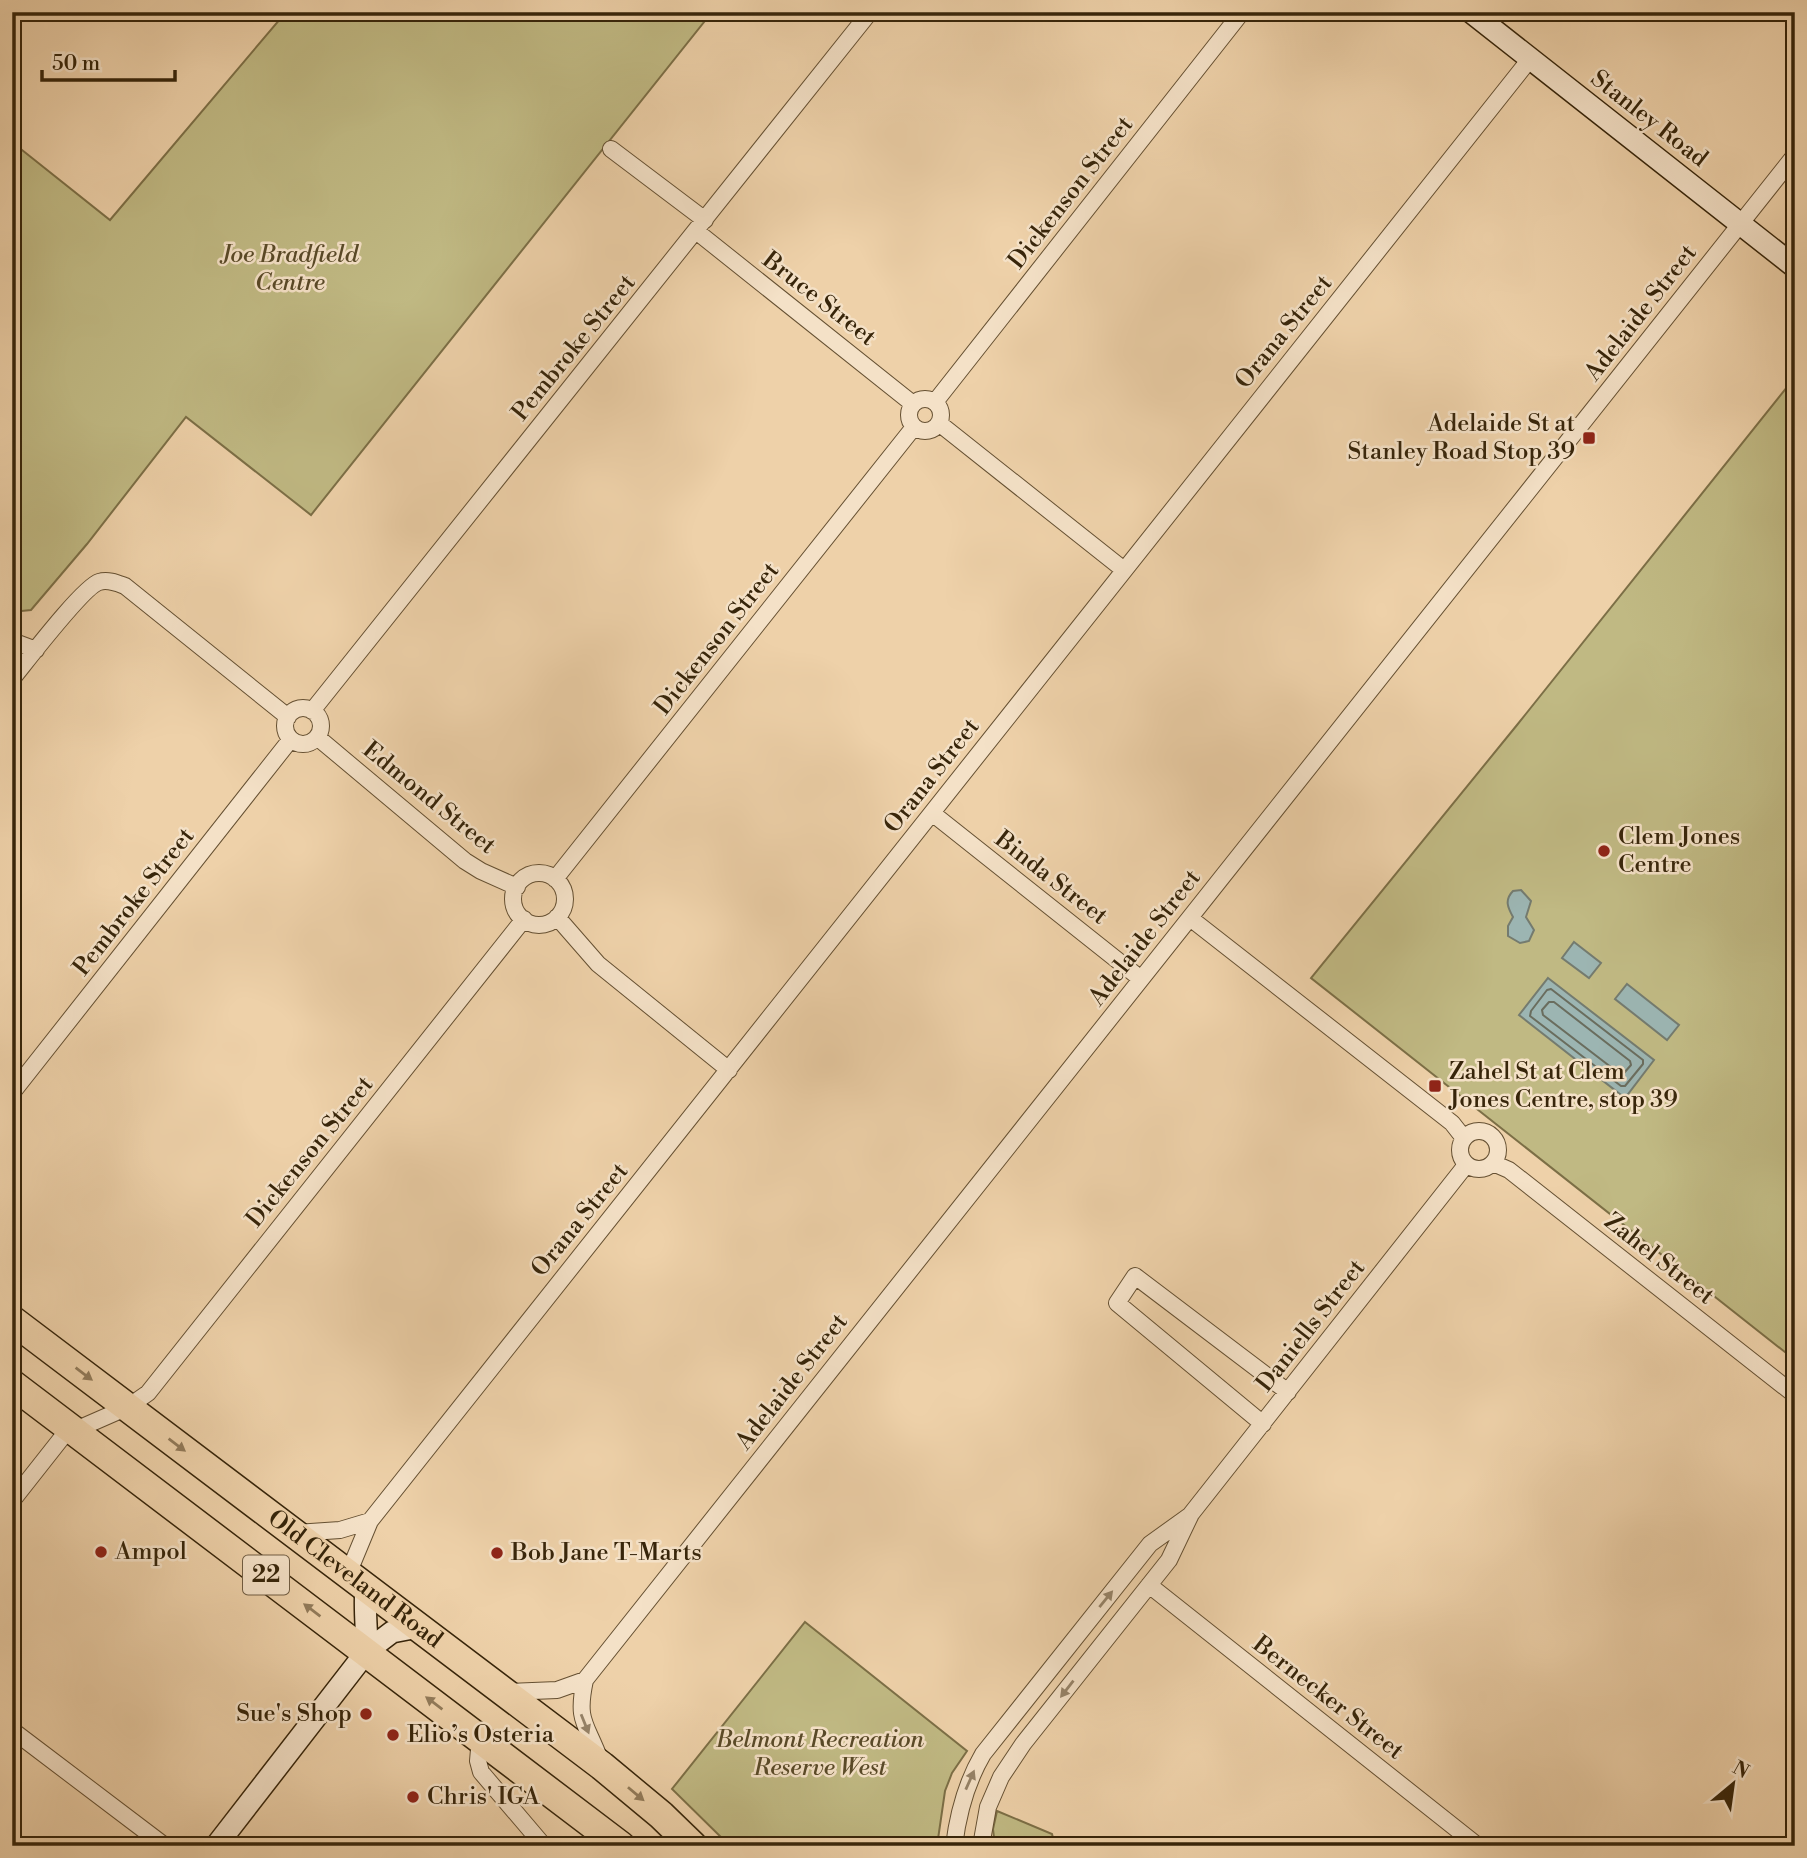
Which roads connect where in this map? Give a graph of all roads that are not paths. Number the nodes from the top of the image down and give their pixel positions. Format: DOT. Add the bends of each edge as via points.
graph roads {
  1 [pos="870,12"];
  2 [pos="1242,12"];
  3 [pos="1471,12"];
  4 [pos="1530,59"];
  5 [pos="611,149"];
  6 [pos="1795,155"];
  7 [pos="700,225"];
  8 [pos="1740,225"];
  9 [pos="1795,267"];
  10 [pos="934,402"];
  11 [pos="913,404"];
  12 [pos="940,424"];
  13 [pos="914,427"];
  14 [pos="1124,570"];
  15 [pos="12,641"];
  16 [pos="36,650"];
  17 [pos="12,679"];
  18 [pos="312,712"];
  19 [pos="288,717"];
  20 [pos="317,737"];
  21 [pos="291,739"];
  22 [pos="932,813"];
  23 [pos="555,879"];
  24 [pos="517,887"];
  25 [pos="558,917"];
  26 [pos="1190,918"];
  27 [pos="524,919"];
  28 [pos="1141,979"];
  29 [pos="729,1070"];
  30 [pos="12,1093"];
  31 [pos="1463,1137"];
  32 [pos="1493,1163"];
  33 [pos="1466,1165"];
  34 [pos="12,1320"];
  35 [pos="12,1384"];
  36 [pos="1288,1392"];
  37 [pos="1795,1395"];
  38 [pos="128,1407"];
  39 [pos="1263,1424"];
  40 [pos="73,1430"];
  41 [pos="12,1501"];
  42 [pos="1191,1514"];
  43 [pos="370,1521"];
  44 [pos="296,1533"];
  45 [pos="357,1581"];
  46 [pos="1149,1585"];
  47 [pos="418,1627"];
  48 [pos="367,1651"];
  49 [pos="585,1679"];
  50 [pos="505,1692"];
  51 [pos="12,1730"];
  52 [pos="480,1738"];
  53 [pos="602,1766"];
  54 [pos="543,1844"];
  55 [pos="165,1846"];
  56 [pos="216,1846"];
  57 [pos="621,1846"];
  58 [pos="693,1846"];
  59 [pos="954,1846"];
  60 [pos="981,1846"];
  61 [pos="1478,1846"];
  1 -- 7 [label="street, Pembroke Street"];
  2 -- 10 [label="street, Dickenson Street"];
  3 -- 4 [label="main road, Stanley Road"];
  4 -- 8 [label="main road, Stanley Road"];
  4 -- 14 [label="street, Orana Street"];
  5 -- 7 [label="street, Bruce Street"];
  6 -- 8 [label="street, Adelaide Street"];
  7 -- 11 [label="street, Bruce Street"];
  7 -- 18 [label="street, Pembroke Street"];
  8 -- 9 [label="main road, Stanley Road"];
  8 -- 26 [label="street, Adelaide Street"];
  10 -- 11 [label="street" via="922,399"];
  10 -- 12 [label="street" via="942,413"];
  11 -- 13 [label="street" via="909,414"];
  12 -- 13 [label="street" via="926,432"];
  12 -- 14 [label="street"];
  13 -- 23 [label="street, Dickenson Street"];
  14 -- 22 [label="street, Orana Street"];
  15 -- 16 [label="street"];
  16 -- 17 [label="street"];
  16 -- 19 [label="street" via="97,582 109,580 125,586"];
  18 -- 19 [label="street" via="296,710"];
  18 -- 20 [label="street" via="319,720"];
  19 -- 21 [label="street" via="285,729"];
  20 -- 21 [label="street" via="302,744"];
  20 -- 24 [label="street, Edmond Street" via="465,861"];
  21 -- 30 [label="street, Pembroke Street"];
  22 -- 28 [label="street, Binda Street"];
  22 -- 29 [label="street, Orana Street"];
  23 -- 24 [label="street" via="547,874 531,875"];
  23 -- 25 [label="street" via="565,899"];
  24 -- 27 [label="street" via="513,899"];
  25 -- 27 [label="street" via="544,925"];
  25 -- 29 [label="street" via="598,964"];
  26 -- 28 [label="street, Adelaide Street"];
  26 -- 31 [label="street" via="1452,1123"];
  27 -- 38 [label="street, Dickenson Street" via="148,1394"];
  28 -- 49 [label="street, Adelaide Street"];
  29 -- 43 [label="street, Orana Street"];
  31 -- 32 [label="street" via="1479,1130 1488,1132 1498,1146"];
  31 -- 33 [label="street" via="1460,1157"];
  32 -- 33 [label="street" via="1475,1169"];
  32 -- 37 [label="street, Zahel Street" via="1509,1170"];
  33 -- 36 [label="street, Daniells Street"];
  34 -- 38 [label="highway, Old Cleveland Road / 22, one-way"];
  35 -- 40 [label="highway, Old Cleveland Road / 22"];
  36 -- 39 [label="street, Daniells Street"];
  36 -- 39 [label="street" via="1135,1276 1117,1303"];
  38 -- 40 [label="street, Dickenson Street"];
  38 -- 44 [label="highway, Old Cleveland Road / 22, one-way"];
  39 -- 42 [label="street, Daniells Street"];
  40 -- 41 [label="street" via="58,1442"];
  48 -- 40 [label="highway, Old Cleveland Road / 22, one-way"];
  42 -- 46 [label="street, Daniells Street" via="1169,1560"];
  59 -- 42 [label="street, Daniells Street, one-way" via="966,1788 983,1754 1150,1544"];
  43 -- 44 [label="street" via="340,1530"];
  43 -- 45 [label="street, Orana Street"];
  44 -- 45 [label="highway, Old Cleveland Road / 22"];
  45 -- 47 [label="highway, Old Cleveland Road / 22"];
  45 -- 48 [label="main road"];
  46 -- 60 [label="street, Daniells Street, one-way" via="1001,1777 988,1807"];
  46 -- 61 [label="street, Bernecker Street"];
  47 -- 48 [label="main road" via="391,1632"];
  47 -- 50 [label="highway, Old Cleveland Road / 22"];
  52 -- 48 [label="highway, Old Cleveland Road / 22, one-way"];
  48 -- 56 [label="main road"];
  49 -- 50 [label="street" via="557,1689"];
  49 -- 53 [label="street, one-way" via="582,1719"];
  50 -- 53 [label="highway, Old Cleveland Road / 22"];
  51 -- 55 [label="street"];
  52 -- 54 [label="street" via="481,1773"];
  52 -- 57 [label="highway, Old Cleveland Road / 22"];
  53 -- 58 [label="highway, Old Cleveland Road / 22, one-way"];
}
